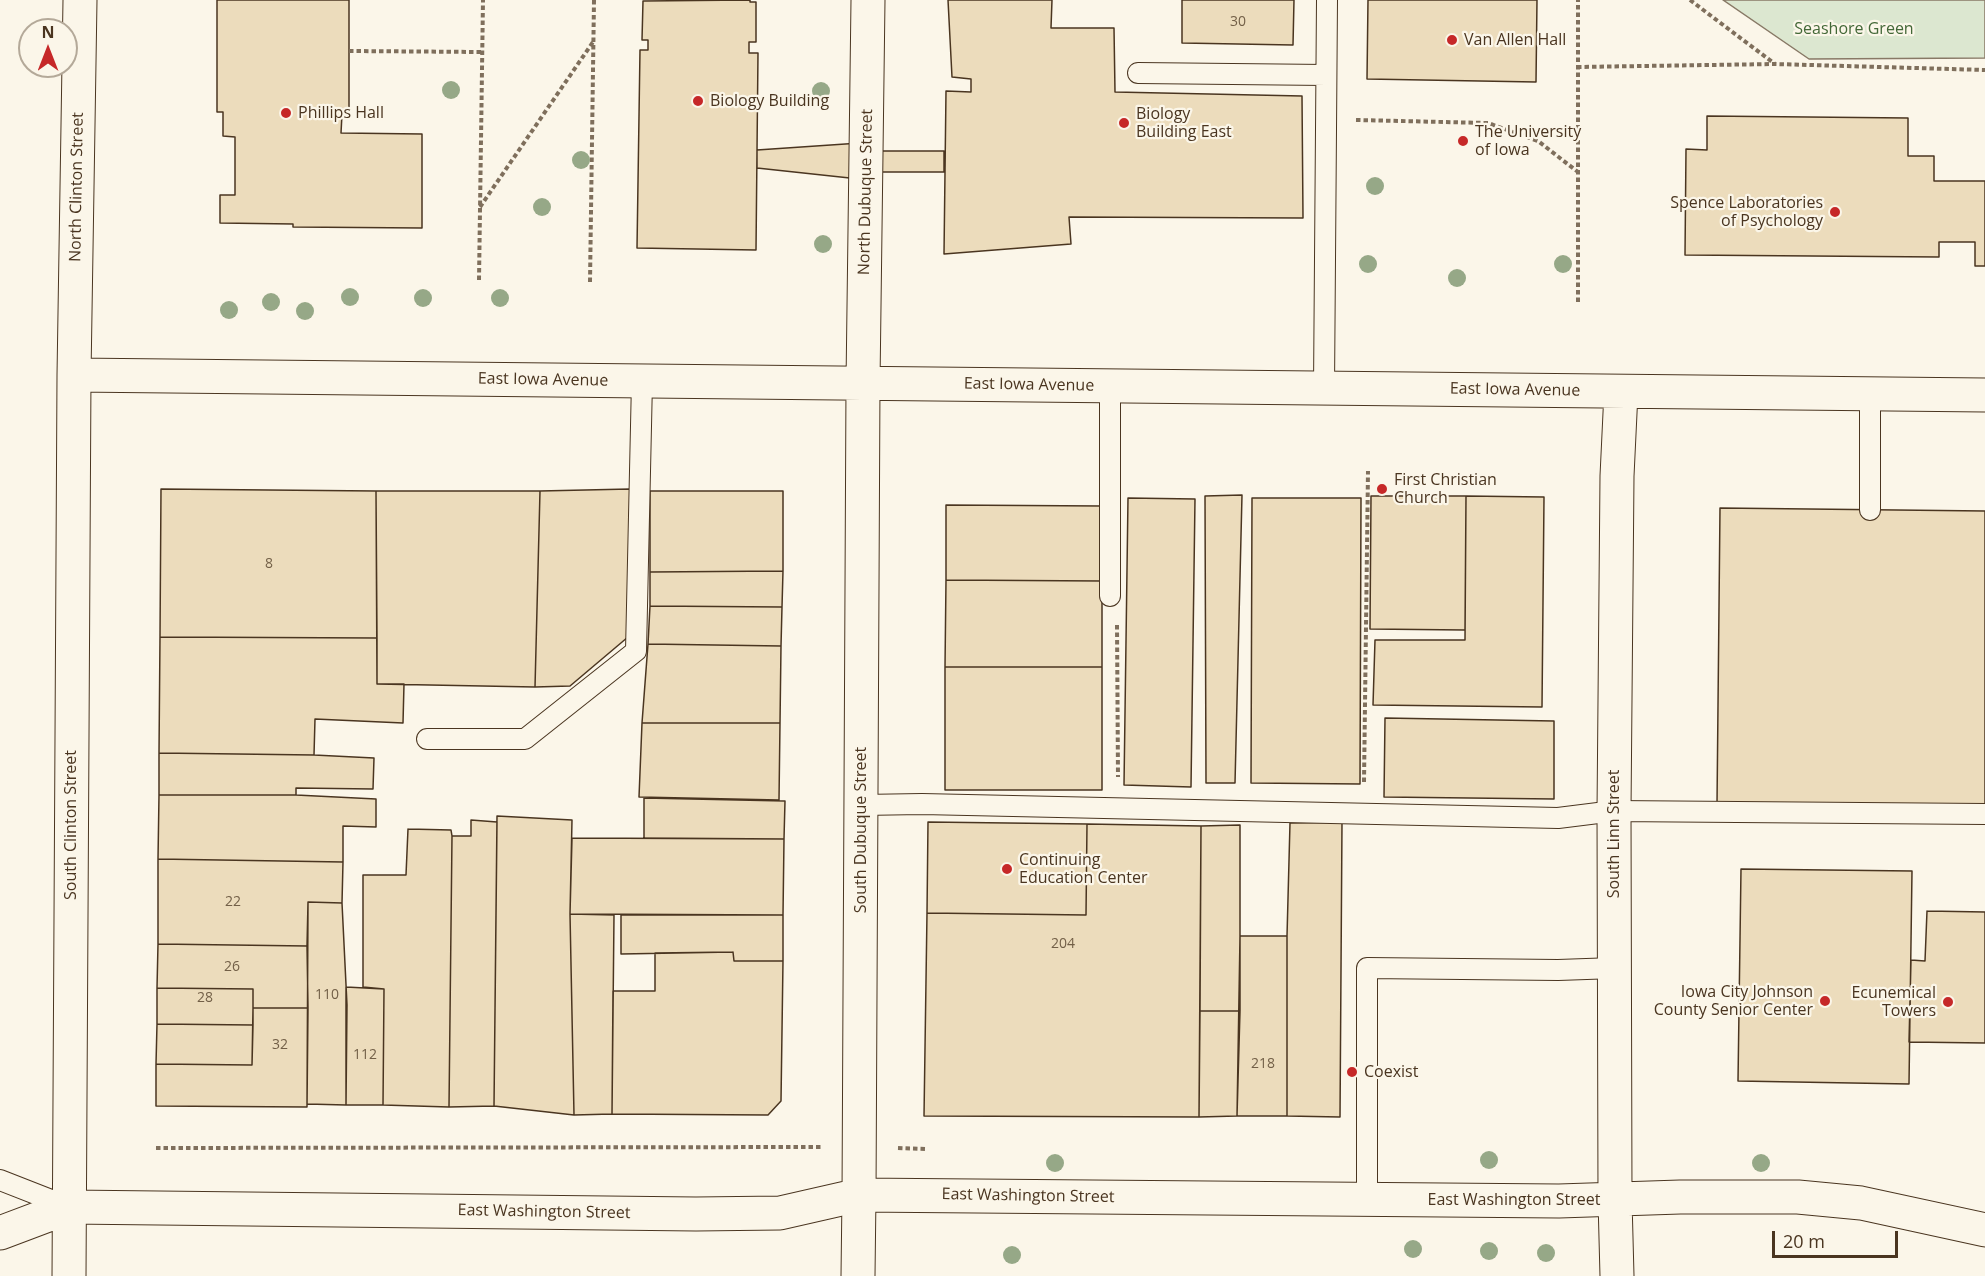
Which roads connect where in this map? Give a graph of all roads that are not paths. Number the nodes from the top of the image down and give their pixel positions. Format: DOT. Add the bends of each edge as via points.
graph roads {
  1 [pos="80,0"];
  2 [pos="868,0"];
  3 [pos="1327,0"];
  4 [pos="1138,73"];
  5 [pos="1326,75"];
  6 [pos="74,375"];
  7 [pos="642,381"];
  8 [pos="863,383"];
  9 [pos="1110,386"];
  10 [pos="1324,388"];
  11 [pos="1621,392"];
  12 [pos="1870,394"];
  13 [pos="1985,395"];
  14 [pos="1870,510"];
  15 [pos="1110,596"];
  16 [pos="427,739"];
  17 [pos="861,805"];
  18 [pos="1614,811"];
  19 [pos="1985,814"];
  20 [pos="1615,968"];
  21 [pos="0,1180"];
  22 [pos="859,1195"];
  23 [pos="1367,1200"];
  24 [pos="1616,1200"];
  25 [pos="69,1207"];
  26 [pos="1985,1230"];
  27 [pos="0,1233"];
  28 [pos="69,1276"];
  29 [pos="858,1276"];
  30 [pos="1617,1276"];
  1 -- 6 [label="street, North Clinton Street"];
  2 -- 8 [label="street, North Dubuque Street"];
  3 -- 5 [label="lane"];
  4 -- 5 [label="lane"];
  5 -- 10 [label="lane"];
  6 -- 7 [label="street, East Iowa Avenue"];
  6 -- 25 [label="street, South Clinton Street"];
  7 -- 8 [label="street, East Iowa Avenue"];
  7 -- 16 [label="lane" via="636,651 525,739"];
  8 -- 9 [label="street, East Iowa Avenue"];
  8 -- 17 [label="street, South Dubuque Street"];
  9 -- 10 [label="street, East Iowa Avenue"];
  9 -- 15 [label="lane"];
  10 -- 11 [label="street, East Iowa Avenue"];
  11 -- 12 [label="street, East Iowa Avenue"];
  11 -- 18 [label="street, South Linn Street"];
  12 -- 13 [label="street, East Iowa Avenue"];
  12 -- 14 [label="lane"];
  17 -- 18 [label="lane" via="1558,818"];
  17 -- 22 [label="street, South Dubuque Street"];
  18 -- 19 [label="lane"];
  18 -- 20 [label="street, South Linn Street"];
  20 -- 23 [label="lane" via="1367,968"];
  20 -- 24 [label="street, South Linn Street"];
  21 -- 25 [label="lane, East Washington Street"];
  22 -- 23 [label="street, East Washington Street"];
  22 -- 25 [label="street, East Washington Street" via="780,1213"];
  22 -- 29 [label="street, South Dubuque Street"];
  23 -- 24 [label="street, East Washington Street"];
  24 -- 26 [label="street, East Washington Street" via="1798,1197 1860,1203"];
  24 -- 30 [label="street, South Linn Street"];
  25 -- 27 [label="street, East Washington Street"];
  25 -- 28 [label="street, South Clinton Street"];
}
